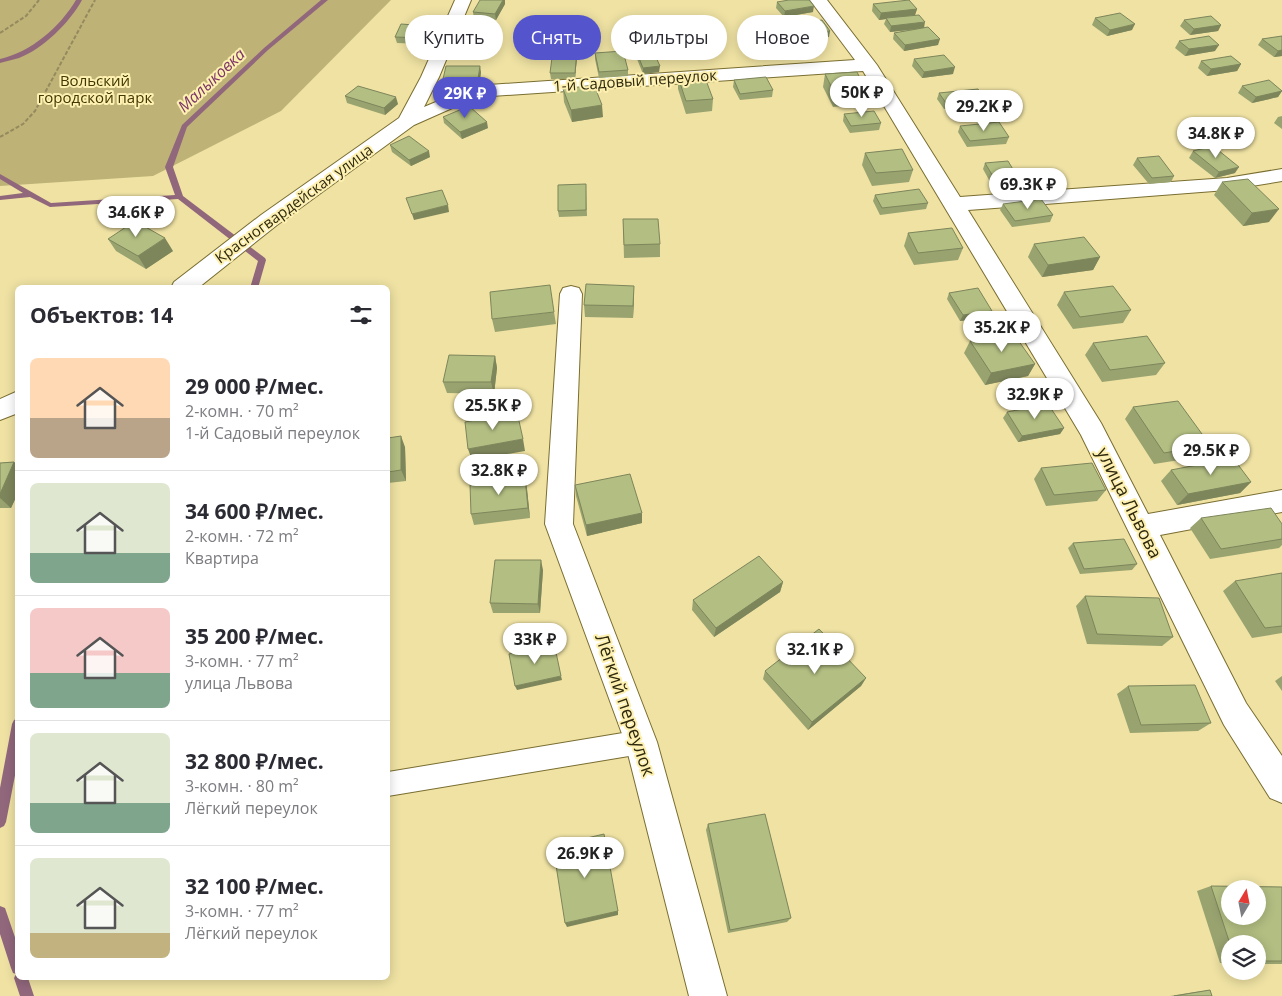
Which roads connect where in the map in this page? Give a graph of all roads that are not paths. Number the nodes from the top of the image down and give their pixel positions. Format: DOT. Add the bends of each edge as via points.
graph roads {
  1 [pos="463,0"];
  2 [pos="818,0"];
  3 [pos="868,65"];
  4 [pos="407,121"];
  5 [pos="1282,176"];
  6 [pos="954,204"];
  7 [pos="186,285"];
  8 [pos="572,294"];
  9 [pos="15,402"];
  10 [pos="0,410"];
  11 [pos="1282,501"];
  12 [pos="1141,528"];
  13 [pos="641,742"];
  14 [pos="390,784"];
  15 [pos="1282,786"];
  16 [pos="708,996"];
  1 -- 4 [label="street" via="430,78"];
  2 -- 3 [label="street, улица Львова"];
  3 -- 4 [label="street, 1-й Садовый переулок" via="474,92"];
  3 -- 6 [label="street, улица Львова"];
  4 -- 7 [label="street, Красногвардейская улица" via="269,220"];
  5 -- 6 [label="street" via="1227,184"];
  6 -- 12 [label="street, улица Львова" via="1092,430"];
  8 -- 13 [label="street, Лёгкий переулок" via="559,524"];
  9 -- 10 [label="street"];
  11 -- 12 [label="street"];
  12 -- 15 [label="street, улица Львова" via="1236,714"];
  13 -- 14 [label="lane"];
  13 -- 16 [label="street, Лёгкий переулок"];
}
